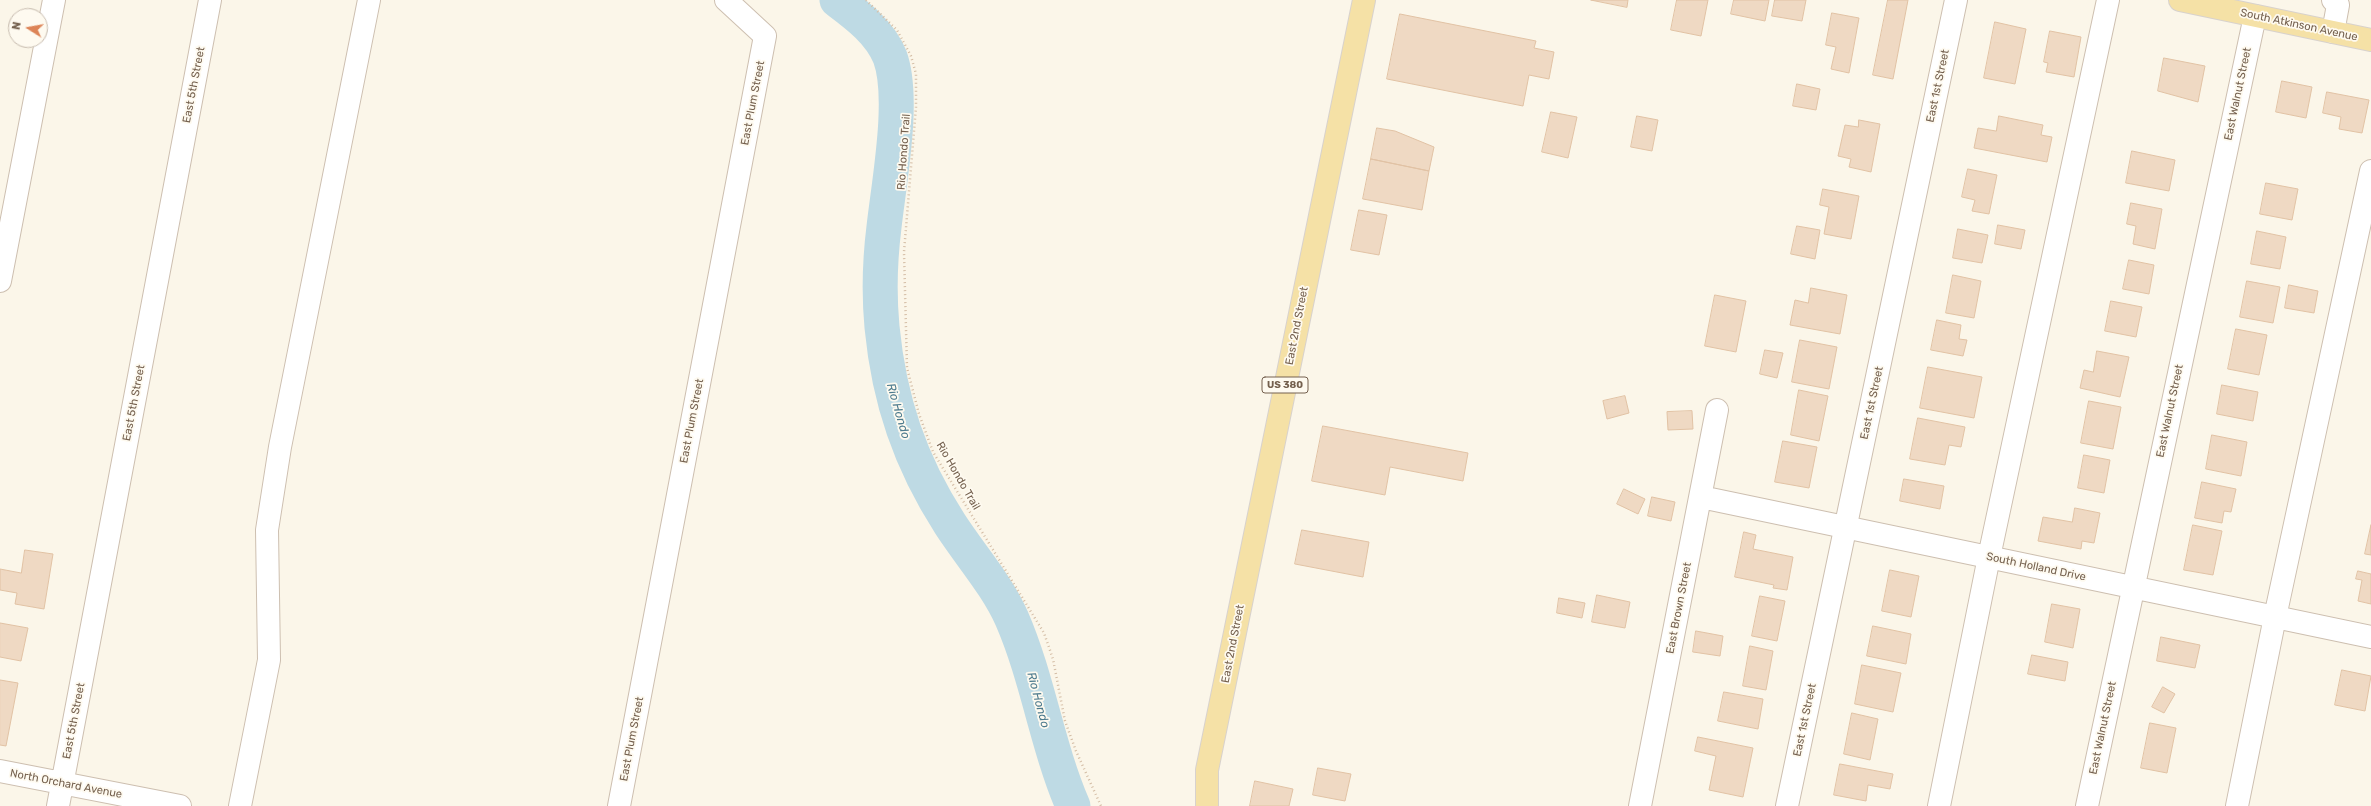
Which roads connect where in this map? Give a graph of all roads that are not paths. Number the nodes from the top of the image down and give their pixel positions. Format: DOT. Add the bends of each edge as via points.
graph roads {
  1 [pos="54,0"];
  2 [pos="210,0"];
  3 [pos="369,0"];
  4 [pos="726,0"];
  5 [pos="1364,0"];
  6 [pos="1956,0"];
  7 [pos="2108,0"];
  8 [pos="2180,0"];
  9 [pos="2333,0"];
  10 [pos="2255,16"];
  11 [pos="2333,32"];
  12 [pos="2371,40"];
  13 [pos="2371,172"];
  14 [pos="0,281"];
  15 [pos="1717,410"];
  16 [pos="1701,497"];
  17 [pos="1846,528"];
  18 [pos="1989,557"];
  19 [pos="2132,587"];
  20 [pos="2275,617"];
  21 [pos="2371,637"];
  22 [pos="1207,770"];
  23 [pos="0,771"];
  24 [pos="62,783"];
  25 [pos="1644,805"];
  26 [pos="58,806"];
  27 [pos="180,806"];
  28 [pos="240,806"];
  29 [pos="619,806"];
  30 [pos="1191,806"];
  31 [pos="1207,806"];
  32 [pos="1787,806"];
  33 [pos="1939,806"];
  34 [pos="2087,806"];
  35 [pos="2237,806"];
  1 -- 14 [label="street"];
  2 -- 24 [label="street, East 5th Street"];
  3 -- 28 [label="street" via="280,448 267,530 268,660"];
  4 -- 29 [label="street, East Plum Street" via="765,36"];
  5 -- 22 [label="main road, East 2nd Street / US 380"];
  6 -- 17 [label="street, East 1st Street"];
  7 -- 18 [label="street"];
  8 -- 10 [label="main road, South Atkinson Avenue"];
  9 -- 11 [label="street" via="2338,5"];
  10 -- 11 [label="main road, South Atkinson Avenue"];
  10 -- 19 [label="street, East Walnut Street"];
  11 -- 12 [label="main road, South Atkinson Avenue"];
  13 -- 20 [label="street"];
  15 -- 16 [label="street, East Brown Street"];
  16 -- 17 [label="street, South Holland Drive"];
  16 -- 25 [label="street, East Brown Street"];
  17 -- 18 [label="street, South Holland Drive"];
  17 -- 32 [label="street, East 1st Street"];
  18 -- 19 [label="street, South Holland Drive"];
  18 -- 33 [label="street"];
  19 -- 20 [label="street, South Holland Drive"];
  19 -- 34 [label="street, East Walnut Street"];
  20 -- 21 [label="street, South Holland Drive"];
  20 -- 35 [label="street"];
  22 -- 30 [label="main road, East 2nd Street / US 380"];
  22 -- 31 [label="main road, East 2nd Street / US 380"];
  23 -- 24 [label="street, North Orchard Avenue"];
  24 -- 26 [label="street, East 5th Street"];
  24 -- 27 [label="street, North Orchard Avenue"];
}
